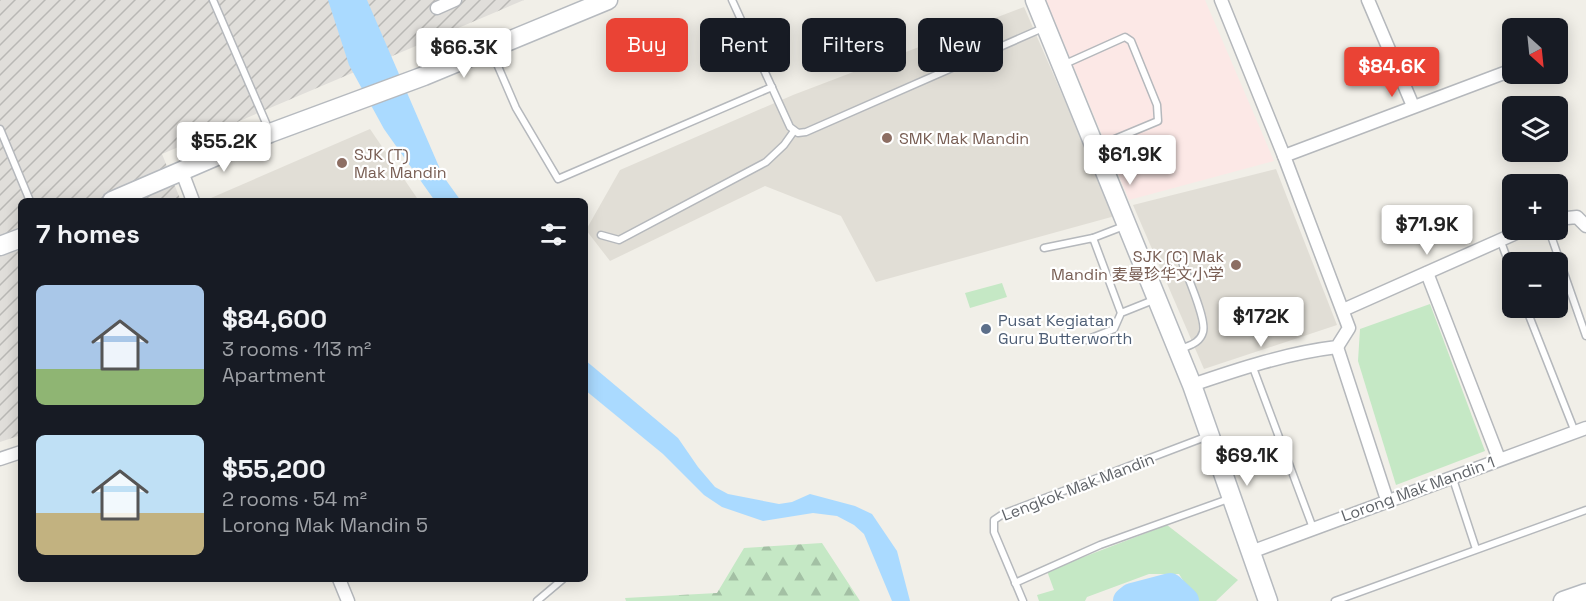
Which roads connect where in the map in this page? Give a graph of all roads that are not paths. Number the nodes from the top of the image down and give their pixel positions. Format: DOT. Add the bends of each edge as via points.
graph roads {
  1 [pos="213,0"];
  2 [pos="455,0"];
  3 [pos="608,0"];
  4 [pos="732,0"];
  5 [pos="1035,0"];
  6 [pos="1221,0"];
  7 [pos="1368,0"];
  8 [pos="436,8"];
  9 [pos="1046,27"];
  10 [pos="491,50"];
  11 [pos="1062,65"];
  12 [pos="1502,74"];
  13 [pos="772,87"];
  14 [pos="1413,106"];
  15 [pos="0,129"];
  16 [pos="794,131"];
  17 [pos="270,133"];
  18 [pos="1095,147"];
  19 [pos="1284,156"];
  20 [pos="182,172"];
  21 [pos="29,198"];
  22 [pos="119,198"];
  23 [pos="193,198"];
  24 [pos="1568,218"];
  25 [pos="1126,225"];
  26 [pos="1586,226"];
  27 [pos="601,235"];
  28 [pos="1094,238"];
  29 [pos="1502,238"];
  30 [pos="18,239"];
  31 [pos="1499,239"];
  32 [pos="1552,240"];
  33 [pos="0,246"];
  34 [pos="1044,248"];
  35 [pos="1504,252"];
  36 [pos="1181,259"];
  37 [pos="1426,273"];
  38 [pos="1157,299"];
  39 [pos="1343,310"];
  40 [pos="1121,313"];
  41 [pos="1530,318"];
  42 [pos="1586,336"];
  43 [pos="1086,340"];
  44 [pos="1337,347"];
  45 [pos="1178,350"];
  46 [pos="1252,365"];
  47 [pos="1192,385"];
  48 [pos="1580,430"];
  49 [pos="1210,436"];
  50 [pos="18,453"];
  51 [pos="0,459"];
  52 [pos="1499,459"];
  53 [pos="1452,476"];
  54 [pos="1232,498"];
  55 [pos="1387,500"];
  56 [pos="1586,510"];
  57 [pos="1313,528"];
  58 [pos="1476,549"];
  59 [pos="1251,552"];
  60 [pos="340,582"];
  61 [pos="559,582"];
  62 [pos="1015,583"];
  63 [pos="1586,592"];
  64 [pos="348,601"];
  65 [pos="537,601"];
  66 [pos="1023,601"];
  67 [pos="1268,601"];
  68 [pos="1335,601"];
  69 [pos="1563,601"];
  1 -- 17 [label="lane"];
  2 -- 8 [label="street"];
  3 -- 10 [label="street"];
  4 -- 13 [label="lane"];
  5 -- 9 [label="street"];
  6 -- 19 [label="street"];
  7 -- 14 [label="street"];
  9 -- 11 [label="street"];
  9 -- 16 [label="lane" via="806,132"];
  10 -- 13 [label="lane" via="516,108 558,179"];
  10 -- 17 [label="street"];
  11 -- 18 [label="street"];
  11 -- 18 [label="lane" via="1125,37 1131,41 1157,105 1158,121"];
  12 -- 14 [label="street"];
  13 -- 16 [label="lane"];
  14 -- 19 [label="street"];
  15 -- 21 [label="lane"];
  16 -- 27 [label="lane" via="766,162 619,240"];
  17 -- 20 [label="street"];
  18 -- 25 [label="street"];
  19 -- 39 [label="street"];
  20 -- 22 [label="street"];
  20 -- 23 [label="street"];
  24 -- 26 [label="street" via="1577,217"];
  25 -- 28 [label="lane"];
  25 -- 38 [label="street"];
  28 -- 34 [label="lane"];
  28 -- 40 [label="lane"];
  29 -- 31 [label="street"];
  30 -- 33 [label="street"];
  31 -- 35 [label="lane"];
  31 -- 37 [label="street"];
  32 -- 42 [label="lane"];
  36 -- 45 [label="lane" via="1204,323 1203,334 1195,344"];
  37 -- 39 [label="street"];
  37 -- 52 [label="street"];
  38 -- 40 [label="lane"];
  38 -- 45 [label="street"];
  39 -- 44 [label="street" via="1349,328"];
  40 -- 43 [label="lane" via="1114,329"];
  41 -- 48 [label="lane"];
  44 -- 46 [label="street"];
  44 -- 55 [label="street"];
  45 -- 47 [label="street"];
  46 -- 47 [label="street"];
  46 -- 57 [label="lane"];
  47 -- 49 [label="street"];
  48 -- 52 [label="street, Lorong Mak Mandin 1"];
  49 -- 54 [label="street"];
  49 -- 62 [label="lane, Lengkok Mak Mandin" via="994,519 994,532"];
  50 -- 51 [label="street"];
  52 -- 53 [label="street, Lorong Mak Mandin 1"];
  53 -- 55 [label="street, Lorong Mak Mandin 1"];
  53 -- 58 [label="lane"];
  54 -- 59 [label="street"];
  54 -- 62 [label="lane" via="1100,545"];
  55 -- 57 [label="street, Lorong Mak Mandin 1"];
  56 -- 58 [label="lane"];
  57 -- 59 [label="street, Lorong Mak Mandin 1"];
  58 -- 68 [label="lane"];
  59 -- 67 [label="street"];
  60 -- 64 [label="street"];
  61 -- 65 [label="lane"];
  62 -- 66 [label="lane, Lengkok Mak Mandin"];
  63 -- 69 [label="street"];
}
